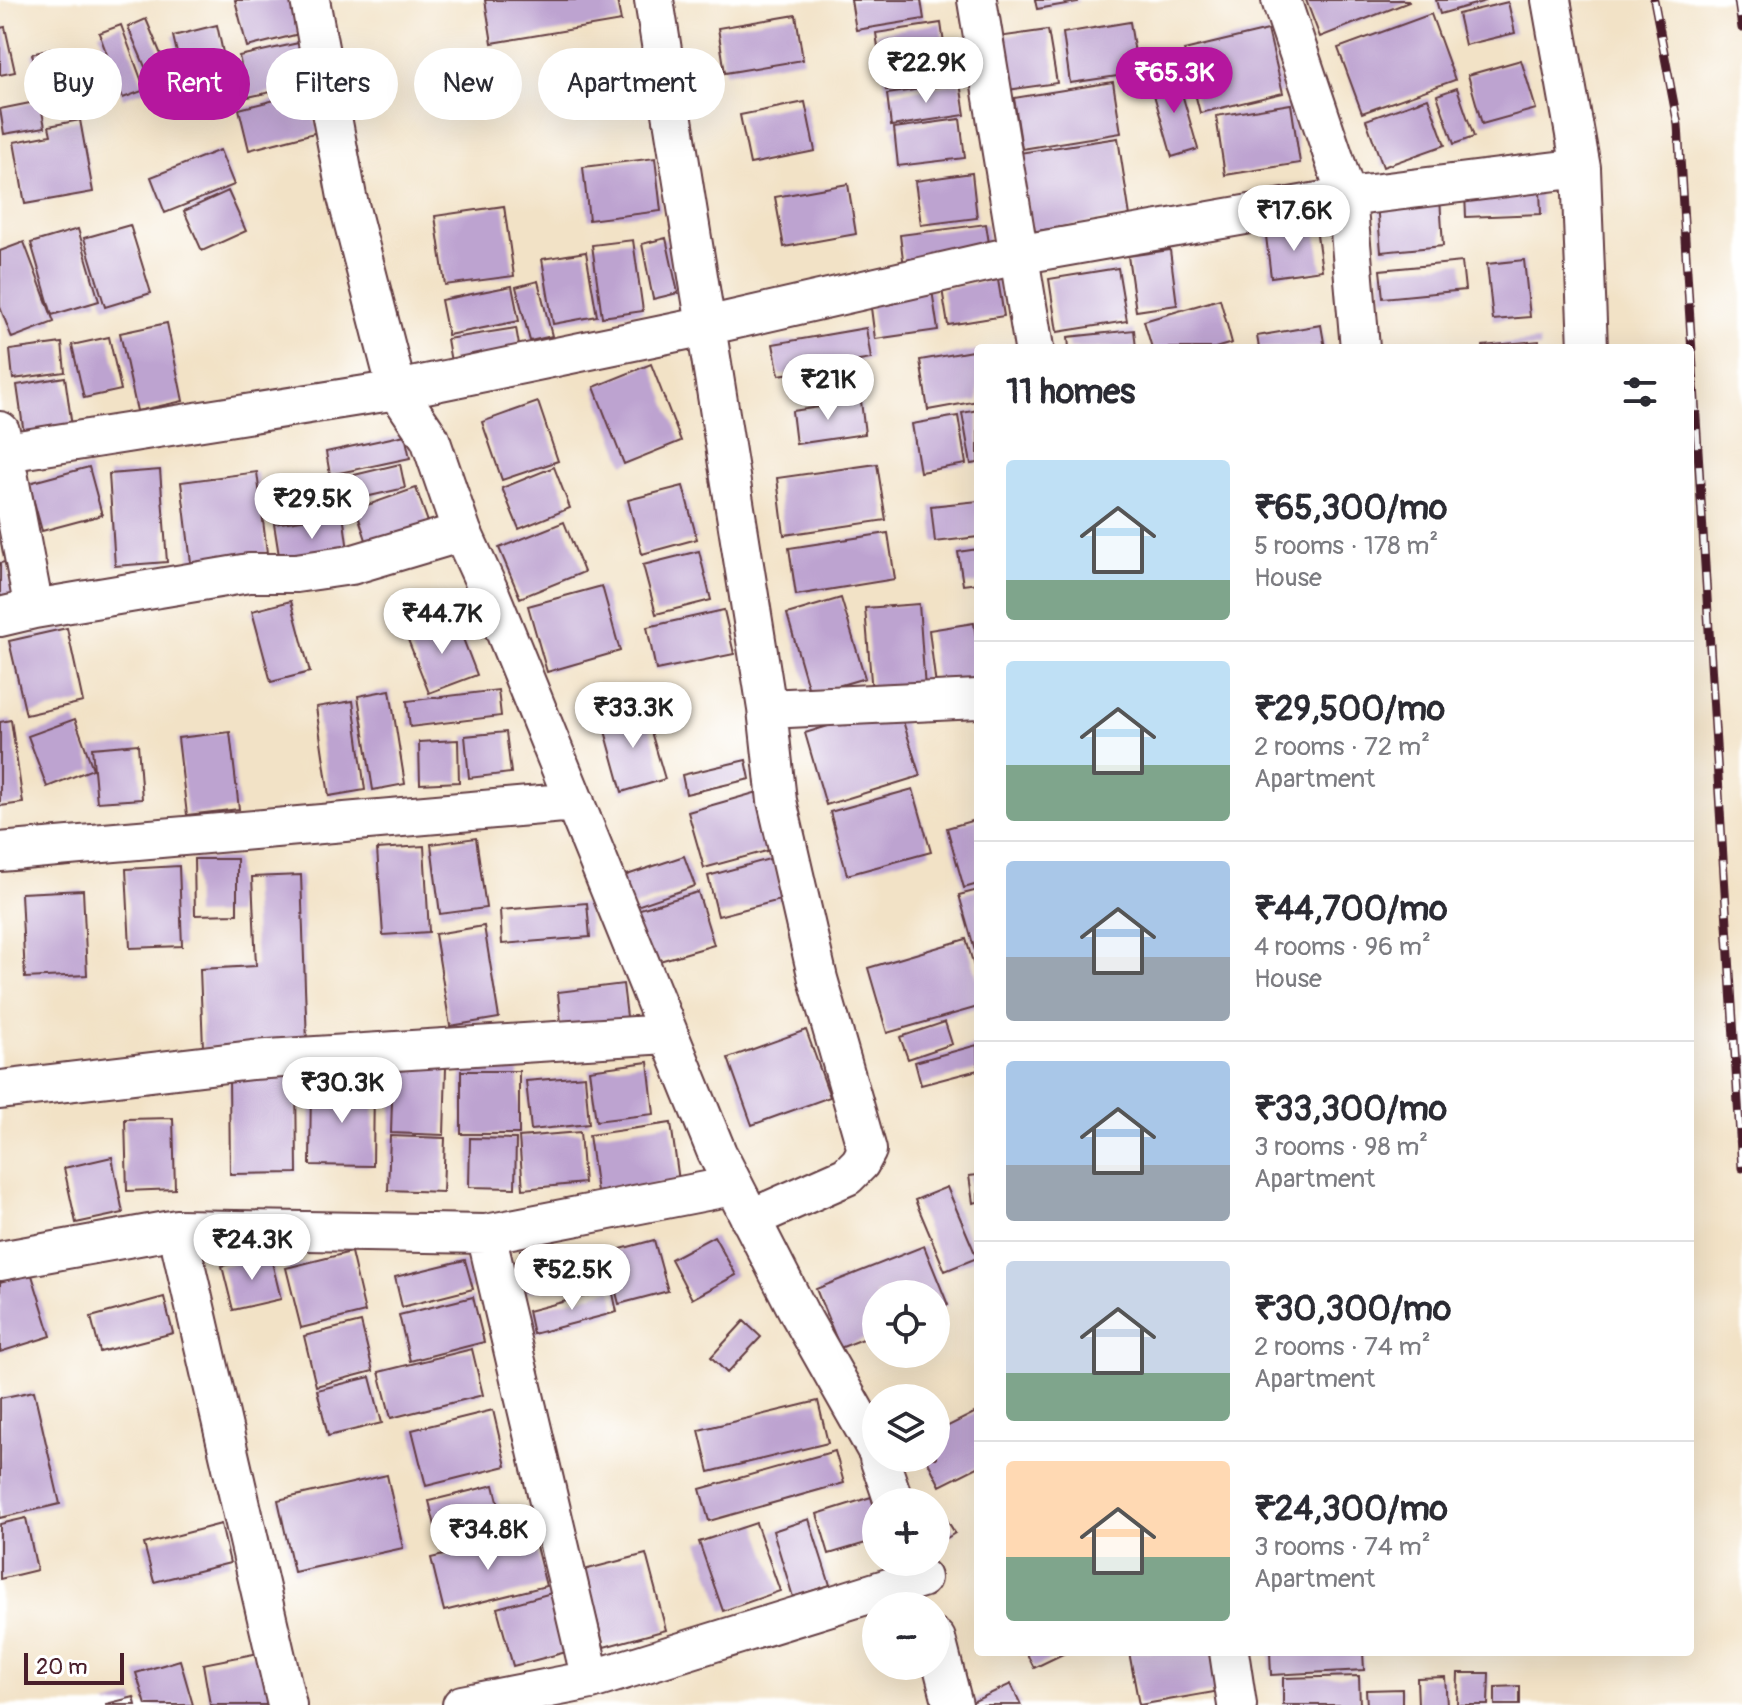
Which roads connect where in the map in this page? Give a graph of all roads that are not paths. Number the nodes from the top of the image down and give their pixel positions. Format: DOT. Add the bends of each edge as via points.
graph roads {
  1 [pos="310,0"];
  2 [pos="654,0"];
  3 [pos="977,0"];
  4 [pos="1281,0"];
  5 [pos="1551,0"];
  6 [pos="1581,168"];
  7 [pos="1347,197"];
  8 [pos="1017,255"];
  9 [pos="706,326"];
  10 [pos="1033,344"];
  11 [pos="1360,344"];
  12 [pos="1588,344"];
  13 [pos="397,390"];
  14 [pos="2,445"];
  15 [pos="462,532"];
  16 [pos="17,613"];
  17 [pos="974,699"];
  18 [pos="767,709"];
  19 [pos="575,802"];
  20 [pos="0,852"];
  21 [pos="667,1034"];
  22 [pos="0,1090"];
  23 [pos="741,1202"];
  24 [pos="177,1229"];
  25 [pos="486,1234"];
  26 [pos="0,1261"];
  27 [pos="862,1424"];
  28 [pos="921,1582"];
  29 [pos="1230,1656"];
  30 [pos="591,1680"];
  31 [pos="947,1680"];
  32 [pos="287,1705"];
  33 [pos="462,1705"];
  34 [pos="953,1705"];
  35 [pos="1237,1705"];
  1 -- 13 [label="street" via="347,197"];
  2 -- 9 [label="street"];
  3 -- 8 [label="street"];
  4 -- 7 [label="street"];
  5 -- 6 [label="street"];
  6 -- 7 [label="street"];
  6 -- 12 [label="street"];
  7 -- 8 [label="street"];
  7 -- 11 [label="street"];
  8 -- 9 [label="street"];
  8 -- 10 [label="street"];
  9 -- 13 [label="street"];
  9 -- 18 [label="street"];
  13 -- 14 [label="street"];
  13 -- 15 [label="street" via="430,439"];
  14 -- 16 [label="street"];
  15 -- 16 [label="street" via="351,565 249,573"];
  15 -- 19 [label="street"];
  17 -- 18 [label="street"];
  18 -- 23 [label="street" via="777,801 818,979 867,1150 847,1176"];
  19 -- 20 [label="street"];
  19 -- 21 [label="street"];
  21 -- 22 [label="street" via="252,1060"];
  21 -- 23 [label="street"];
  23 -- 25 [label="street"];
  23 -- 27 [label="street"];
  24 -- 25 [label="street"];
  24 -- 26 [label="street"];
  24 -- 32 [label="street"];
  25 -- 30 [label="street"];
  28 -- 30 [label="street"];
  29 -- 35 [label="street"];
  30 -- 33 [label="street"];
  31 -- 34 [label="street"];
}
